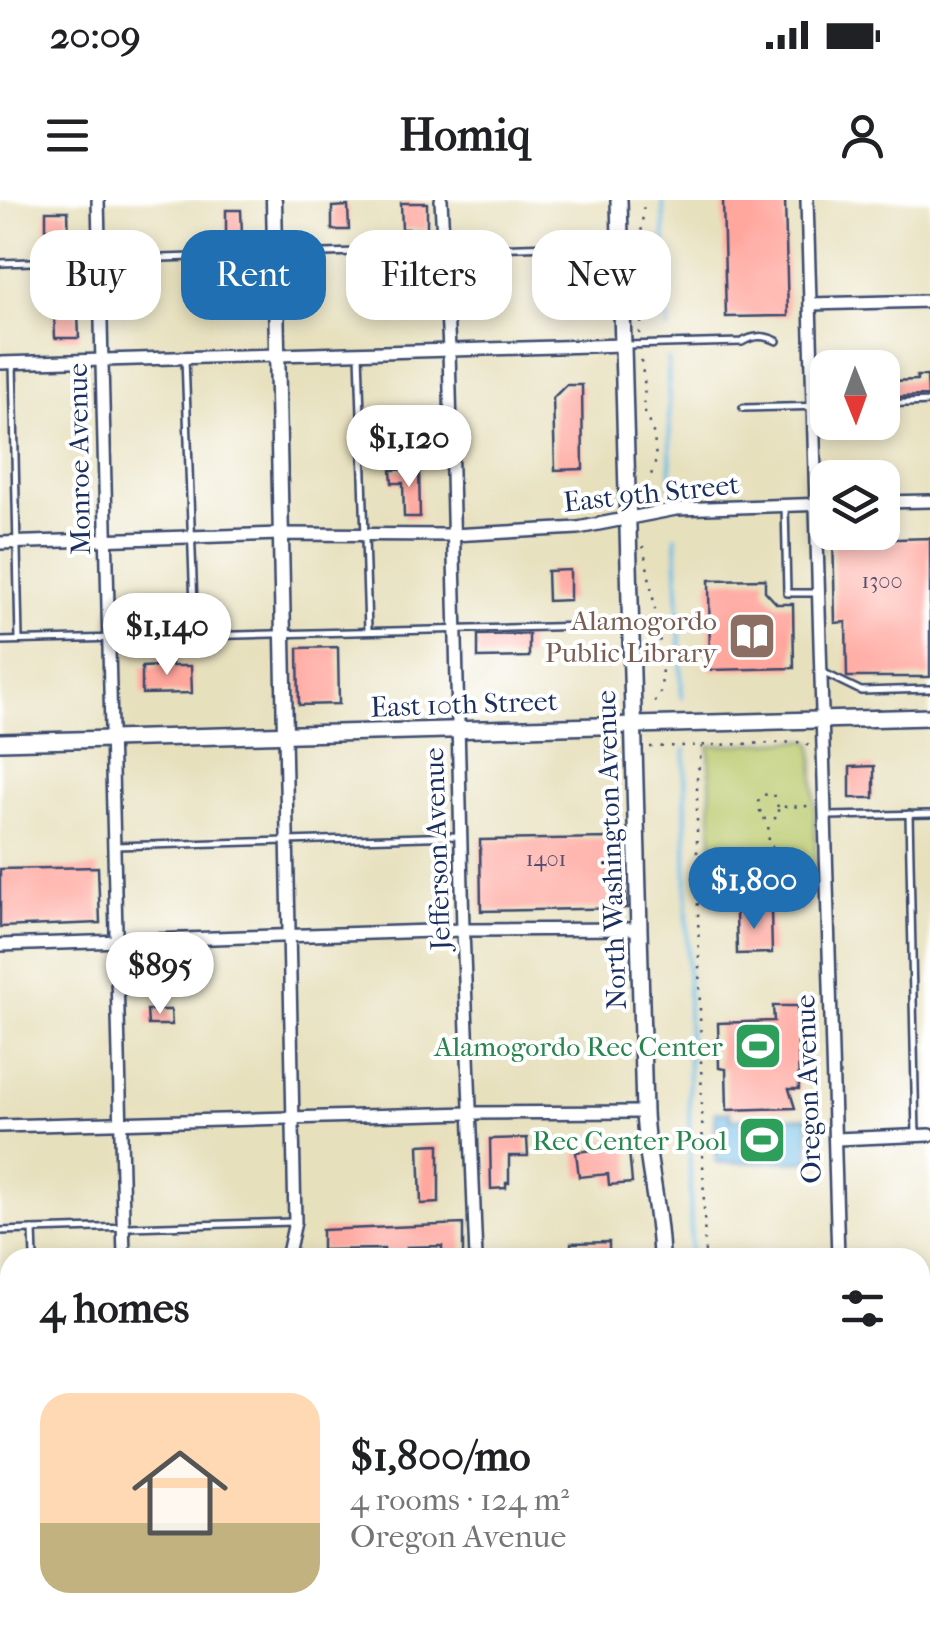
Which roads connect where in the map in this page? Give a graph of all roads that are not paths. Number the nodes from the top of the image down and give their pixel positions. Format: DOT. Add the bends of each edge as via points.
graph roads {
  1 [pos="98,200"];
  2 [pos="274,200"];
  3 [pos="441,200"];
  4 [pos="619,200"];
  5 [pos="807,200"];
  6 [pos="98,230"];
  7 [pos="274,230"];
  8 [pos="443,230"];
  9 [pos="620,230"];
  10 [pos="0,263"];
  11 [pos="30,263"];
  12 [pos="930,301"];
  13 [pos="810,304"];
  14 [pos="101,320"];
  15 [pos="275,320"];
  16 [pos="448,320"];
  17 [pos="622,320"];
  18 [pos="777,341"];
  19 [pos="623,345"];
  20 [pos="449,349"];
  21 [pos="811,350"];
  22 [pos="360,352"];
  23 [pos="276,355"];
  24 [pos="184,358"];
  25 [pos="102,360"];
  26 [pos="6,363"];
  27 [pos="930,402"];
  28 [pos="900,403"];
  29 [pos="810,406"];
  30 [pos="743,408"];
  31 [pos="930,501"];
  32 [pos="900,502"];
  33 [pos="810,505"];
  34 [pos="784,506"];
  35 [pos="635,516"];
  36 [pos="280,534"];
  37 [pos="366,534"];
  38 [pos="452,534"];
  39 [pos="190,537"];
  40 [pos="106,540"];
  41 [pos="17,542"];
  42 [pos="0,543"];
  43 [pos="819,550"];
  44 [pos="817,592"];
  45 [pos="630,625"];
  46 [pos="455,628"];
  47 [pos="368,630"];
  48 [pos="282,632"];
  49 [pos="195,634"];
  50 [pos="107,637"];
  51 [pos="19,640"];
  52 [pos="0,641"];
  53 [pos="819,670"];
  54 [pos="930,690"];
  55 [pos="930,717"];
  56 [pos="820,720"];
  57 [pos="632,725"];
  58 [pos="458,730"];
  59 [pos="284,734"];
  60 [pos="109,739"];
  61 [pos="0,742"];
  62 [pos="909,814"];
  63 [pos="930,814"];
  64 [pos="824,816"];
  65 [pos="461,836"];
  66 [pos="287,840"];
  67 [pos="112,846"];
  68 [pos="638,929"];
  69 [pos="464,930"];
  70 [pos="289,936"];
  71 [pos="115,941"];
  72 [pos="0,945"];
  73 [pos="644,1112"];
  74 [pos="470,1113"];
  75 [pos="294,1117"];
  76 [pos="120,1122"];
  77 [pos="0,1126"];
  78 [pos="930,1135"];
  79 [pos="916,1136"];
  80 [pos="836,1139"];
  81 [pos="295,1222"];
  82 [pos="123,1226"];
  83 [pos="33,1230"];
  84 [pos="0,1231"];
  85 [pos="34,1248"];
  86 [pos="124,1248"];
  87 [pos="289,1248"];
  88 [pos="476,1248"];
  89 [pos="662,1248"];
  90 [pos="838,1248"];
  1 -- 6 [label="street, Monroe Avenue"];
  2 -- 7 [label="street"];
  3 -- 8 [label="street, Jefferson Avenue"];
  4 -- 9 [label="main road, North Washington Avenue"];
  5 -- 13 [label="street, Oregon Avenue"];
  10 -- 11 [label="lane"];
  12 -- 13 [label="street"];
  13 -- 21 [label="street, Oregon Avenue"];
  14 -- 25 [label="street, Monroe Avenue"];
  15 -- 23 [label="street"];
  16 -- 20 [label="street, Jefferson Avenue"];
  17 -- 19 [label="main road, North Washington Avenue"];
  18 -- 19 [label="lane" via="766,336"];
  19 -- 20 [label="street"];
  19 -- 35 [label="main road, North Washington Avenue"];
  20 -- 22 [label="street"];
  20 -- 38 [label="street, Jefferson Avenue"];
  22 -- 23 [label="street"];
  22 -- 37 [label="lane"];
  23 -- 24 [label="street"];
  23 -- 36 [label="street"];
  24 -- 25 [label="street"];
  24 -- 39 [label="lane"];
  25 -- 26 [label="street"];
  25 -- 40 [label="street, Monroe Avenue"];
  26 -- 41 [label="lane"];
  27 -- 28 [label="lane"];
  29 -- 30 [label="lane"];
  31 -- 32 [label="street"];
  33 -- 34 [label="street, East 9th Street"];
  34 -- 35 [label="street, East 9th Street"];
  34 -- 44 [label="lane" via="786,593"];
  35 -- 38 [label="street, East 9th Street" via="578,528"];
  35 -- 45 [label="main road, North Washington Avenue"];
  36 -- 37 [label="street, East 9th Street"];
  36 -- 39 [label="street, East 9th Street"];
  36 -- 48 [label="street"];
  37 -- 38 [label="street, East 9th Street"];
  37 -- 47 [label="lane"];
  38 -- 46 [label="street, Jefferson Avenue"];
  39 -- 40 [label="street, East 9th Street"];
  39 -- 49 [label="lane"];
  40 -- 41 [label="street, East 9th Street"];
  40 -- 50 [label="street, Monroe Avenue"];
  41 -- 42 [label="street, East 9th Street"];
  41 -- 51 [label="lane"];
  43 -- 44 [label="street, Oregon Avenue"];
  44 -- 53 [label="street, Oregon Avenue"];
  45 -- 46 [label="lane"];
  45 -- 57 [label="main road, North Washington Avenue"];
  46 -- 47 [label="lane"];
  46 -- 58 [label="street, Jefferson Avenue"];
  47 -- 48 [label="lane"];
  48 -- 49 [label="lane"];
  48 -- 59 [label="street"];
  49 -- 50 [label="lane"];
  50 -- 51 [label="lane"];
  50 -- 60 [label="street, Monroe Avenue"];
  51 -- 52 [label="lane"];
  53 -- 54 [label="lane" via="861,691"];
  53 -- 56 [label="street, Oregon Avenue"];
  55 -- 56 [label="main road, East 10th Street"];
  56 -- 57 [label="main road, East 10th Street"];
  56 -- 64 [label="street, Oregon Avenue"];
  57 -- 58 [label="main road, East 10th Street"];
  57 -- 68 [label="main road, North Washington Avenue"];
  58 -- 59 [label="main road, East 10th Street"];
  58 -- 65 [label="street, Jefferson Avenue"];
  59 -- 60 [label="main road, East 10th Street"];
  59 -- 66 [label="street"];
  60 -- 61 [label="main road, East 10th Street"];
  60 -- 67 [label="street, Monroe Avenue"];
  62 -- 63 [label="lane"];
  62 -- 64 [label="lane"];
  62 -- 79 [label="lane"];
  64 -- 80 [label="street, Oregon Avenue"];
  65 -- 66 [label="lane"];
  65 -- 69 [label="street, Jefferson Avenue"];
  66 -- 67 [label="lane"];
  66 -- 70 [label="street"];
  67 -- 71 [label="street, Monroe Avenue"];
  68 -- 69 [label="street"];
  68 -- 73 [label="main road, North Washington Avenue"];
  69 -- 70 [label="street"];
  69 -- 74 [label="street, Jefferson Avenue"];
  70 -- 71 [label="street"];
  70 -- 75 [label="street"];
  71 -- 72 [label="street"];
  71 -- 76 [label="street, Monroe Avenue"];
  73 -- 74 [label="street"];
  73 -- 89 [label="main road, North Washington Avenue"];
  74 -- 75 [label="street"];
  74 -- 88 [label="street, Jefferson Avenue"];
  75 -- 76 [label="street"];
  75 -- 81 [label="street"];
  76 -- 77 [label="street"];
  76 -- 82 [label="street, Monroe Avenue"];
  78 -- 79 [label="street"];
  79 -- 80 [label="street"];
  80 -- 90 [label="street, Oregon Avenue"];
  81 -- 82 [label="lane"];
  81 -- 87 [label="street"];
  82 -- 83 [label="lane"];
  82 -- 86 [label="street, Monroe Avenue"];
  83 -- 84 [label="lane"];
  83 -- 85 [label="lane"];
}
